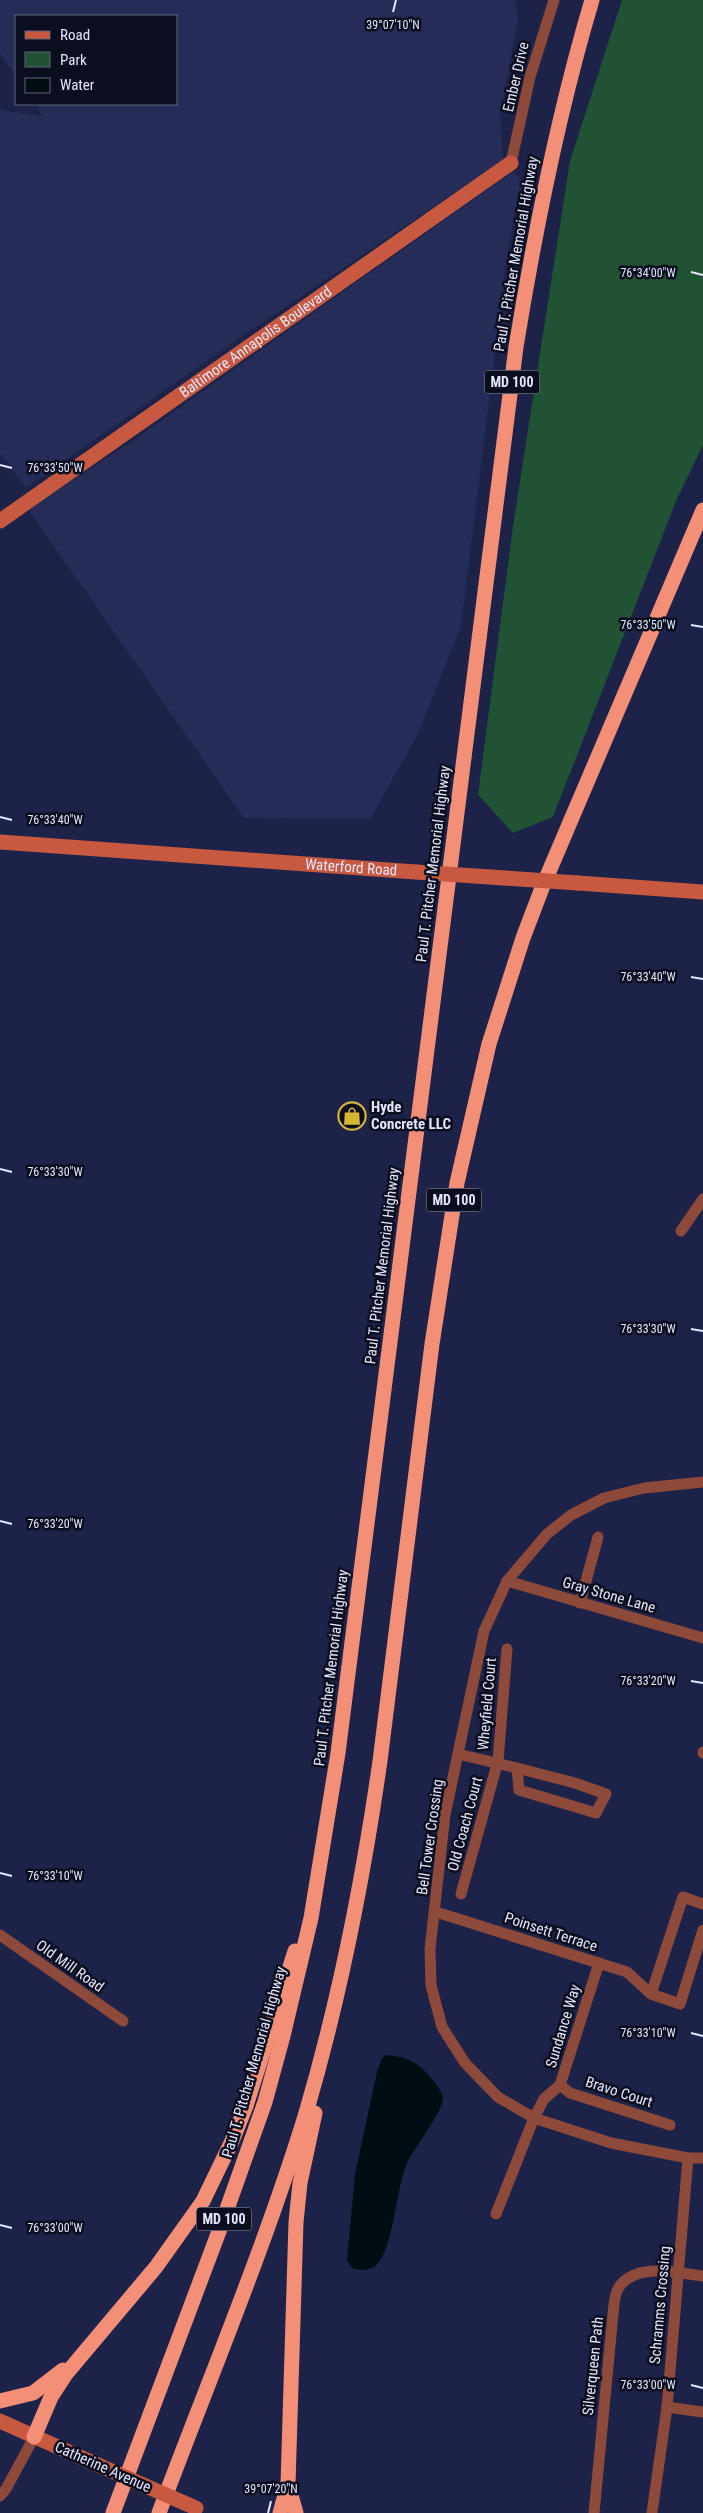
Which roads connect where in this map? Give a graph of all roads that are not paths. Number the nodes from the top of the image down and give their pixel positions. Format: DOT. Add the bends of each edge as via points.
graph roads {
  1 [pos="554,0"];
  2 [pos="592,0"];
  3 [pos="511,163"];
  4 [pos="703,510"];
  5 [pos="0,521"];
  6 [pos="0,842"];
  7 [pos="703,892"];
  8 [pos="703,1200"];
  9 [pos="681,1231"];
  10 [pos="703,1482"];
  11 [pos="598,1537"];
  12 [pos="507,1582"];
  13 [pos="580,1603"];
  14 [pos="703,1638"];
  15 [pos="506,1649"];
  16 [pos="458,1754"];
  17 [pos="498,1762"];
  18 [pos="517,1768"];
  19 [pos="461,1894"];
  20 [pos="703,1904"];
  21 [pos="436,1912"];
  22 [pos="311,1918"];
  23 [pos="703,1930"];
  24 [pos="0,1935"];
  25 [pos="599,1963"];
  26 [pos="344,1968"];
  27 [pos="651,1994"];
  28 [pos="123,2021"];
  29 [pos="560,2085"];
  30 [pos="534,2118"];
  31 [pos="670,2125"];
  32 [pos="688,2158"];
  33 [pos="703,2158"];
  34 [pos="496,2214"];
  35 [pos="678,2273"];
  36 [pos="703,2276"];
  37 [pos="92,2344"];
  38 [pos="0,2400"];
  39 [pos="667,2406"];
  40 [pos="703,2412"];
  41 [pos="0,2421"];
  42 [pos="34,2437"];
  43 [pos="288,2484"];
  44 [pos="0,2496"];
  45 [pos="201,2511"];
  46 [pos="113,2513"];
  47 [pos="159,2513"];
  48 [pos="280,2513"];
  49 [pos="296,2513"];
  50 [pos="594,2513"];
  51 [pos="652,2513"];
  1 -- 3 [label="street, Ember Drive" via="530,77"];
  2 -- 22 [label="highway, Paul T. Pitcher Memorial Highway / MD 100" via="544,186 516,347 338,1753"];
  3 -- 5 [label="street, Baltimore Annapolis Boulevard"];
  4 -- 26 [label="highway, MD 100" via="542,888 505,992 470,1121 443,1261 370,1832"];
  6 -- 7 [label="street, Waterford Road, bridge"];
  8 -- 9 [label="street"];
  10 -- 12 [label="street, Bell Tower Crossing" via="644,1488 604,1498 571,1515 547,1534"];
  11 -- 13 [label="street"];
  12 -- 13 [label="street, Gray Stone Lane"];
  12 -- 16 [label="street, Bell Tower Crossing" via="484,1632"];
  13 -- 14 [label="street, Gray Stone Lane"];
  15 -- 17 [label="street, Wheyfield Court"];
  16 -- 17 [label="street"];
  16 -- 21 [label="street, Bell Tower Crossing" via="445,1815"];
  17 -- 18 [label="street"];
  17 -- 19 [label="street, Old Coach Court"];
  18 -- 18 [label="street" via="519,1790 596,1813 606,1794"];
  20 -- 27 [label="street" via="683,1898"];
  21 -- 25 [label="street, Poinsett Terrace"];
  21 -- 30 [label="street, Bell Tower Crossing" via="430,1948 431,1985 442,2027 465,2064 498,2096"];
  22 -- 37 [label="highway" via="294,1953 246,2106 220,2167 182,2233"];
  22 -- 46 [label="highway, Paul T. Pitcher Memorial Highway / MD 100" via="283,2036 248,2152"];
  23 -- 27 [label="street, Poinsett Terrace" via="680,2004"];
  24 -- 28 [label="street, Old Mill Road"];
  25 -- 27 [label="street, Poinsett Terrace" via="627,1972"];
  25 -- 29 [label="street, Sundance Way"];
  26 -- 43 [label="highway" via="332,2047 300,2182"];
  26 -- 47 [label="highway, MD 100" via="285,2175"];
  29 -- 30 [label="street, Sundance Way" via="544,2099"];
  29 -- 31 [label="street, Bravo Court" via="570,2093"];
  30 -- 32 [label="street, Bell Tower Crossing" via="610,2143"];
  30 -- 34 [label="street, Sundance Way"];
  32 -- 33 [label="street, Bell Tower Crossing"];
  32 -- 35 [label="street, Schramms Crossing"];
  35 -- 36 [label="street"];
  35 -- 39 [label="street, Schramms Crossing"];
  35 -- 50 [label="street, Silverqueen Path" via="646,2271 630,2277 618,2288"];
  37 -- 38 [label="highway" via="33,2393"];
  37 -- 42 [label="highway" via="51,2397"];
  39 -- 40 [label="street"];
  39 -- 51 [label="street, Schramms Crossing"];
  41 -- 42 [label="street, Catherine Avenue"];
  42 -- 44 [label="street"];
  42 -- 45 [label="street, Catherine Avenue, bridge"];
  43 -- 48 [label="highway"];
  43 -- 49 [label="highway"];
}
